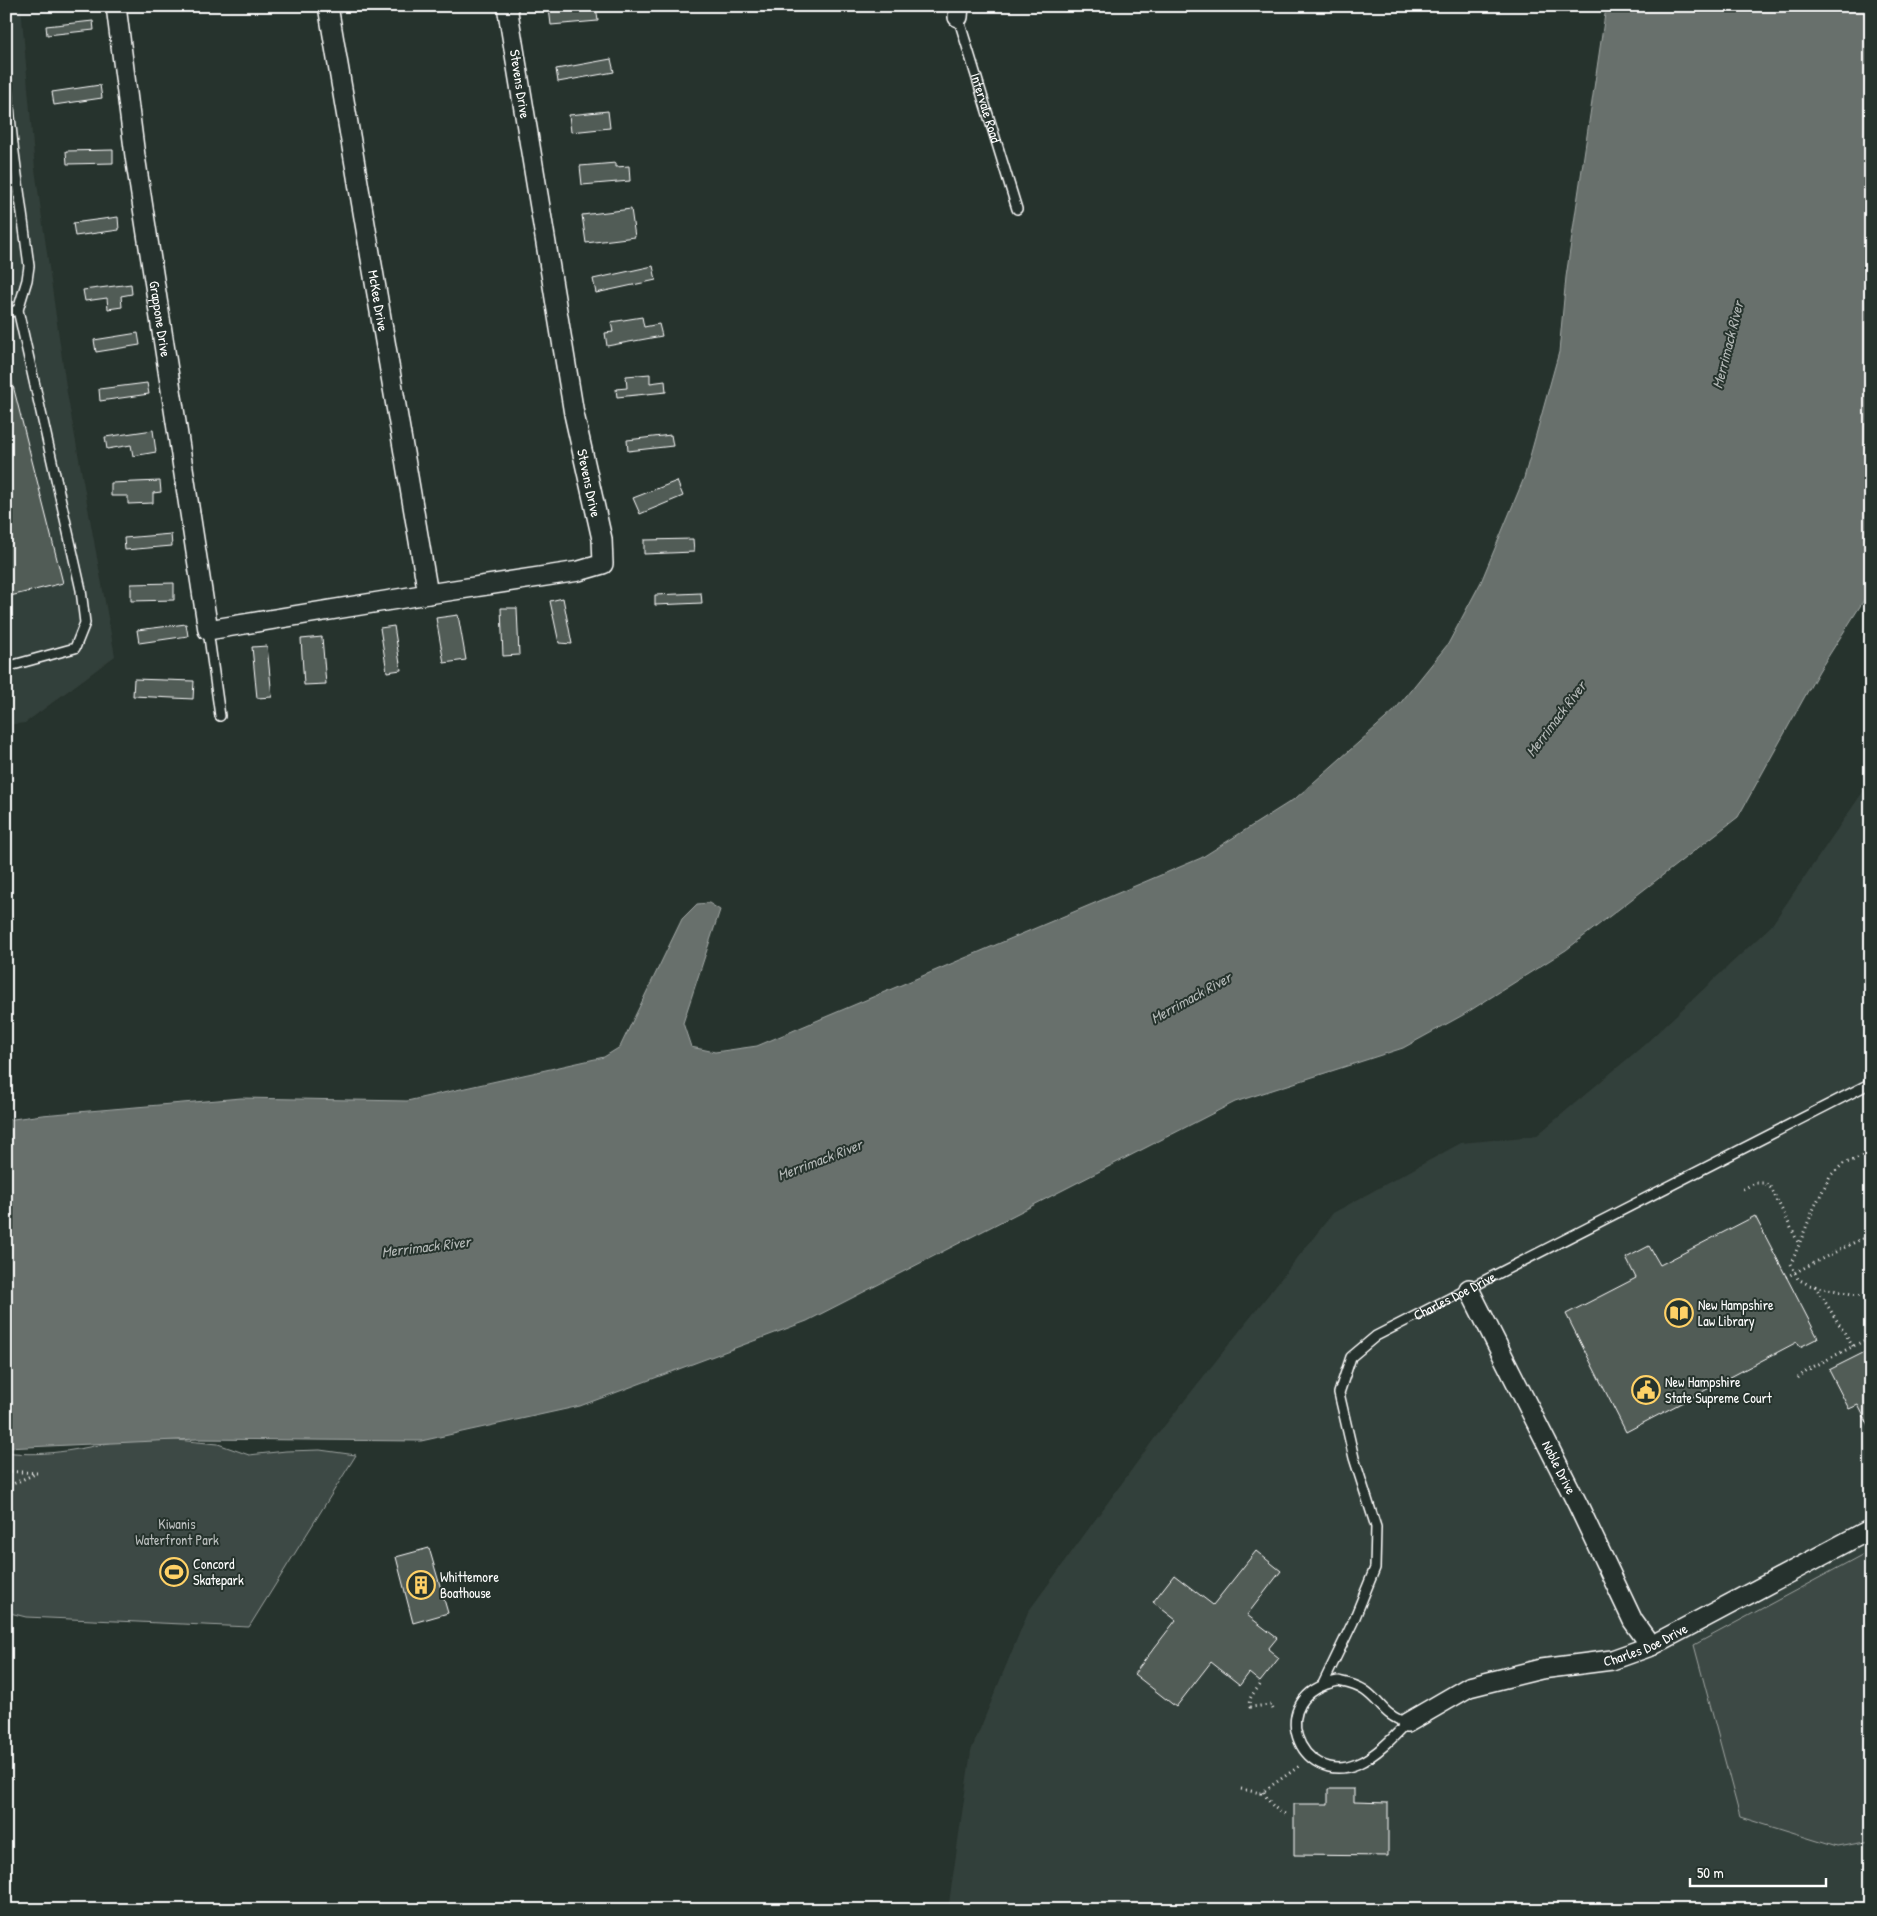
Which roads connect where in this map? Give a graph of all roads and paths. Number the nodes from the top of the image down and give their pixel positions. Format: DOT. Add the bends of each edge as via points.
graph roads {
  1 [pos="116,6"];
  2 [pos="328,6"];
  3 [pos="507,6"];
  4 [pos="958,12"];
  5 [pos="6,78"];
  6 [pos="10,146"];
  7 [pos="1017,209"];
  8 [pos="18,310"];
  9 [pos="6,313"];
  10 [pos="428,594"];
  11 [pos="208,630"];
  12 [pos="6,667"];
  13 [pos="220,716"];
  14 [pos="1871,1083"];
  15 [pos="1871,1151"];
  16 [pos="1743,1189"];
  17 [pos="1871,1234"];
  18 [pos="1799,1245"];
  19 [pos="1795,1272"];
  20 [pos="1786,1277"];
  21 [pos="1815,1286"];
  22 [pos="1469,1289"];
  23 [pos="1871,1298"];
  24 [pos="1871,1337"];
  25 [pos="1853,1346"];
  26 [pos="1798,1378"];
  27 [pos="6,1471"];
  28 [pos="6,1487"];
  29 [pos="1871,1529"];
  30 [pos="1651,1646"];
  31 [pos="1323,1684"];
  32 [pos="1260,1685"];
  33 [pos="1273,1709"];
  34 [pos="1407,1723"];
  35 [pos="1304,1762"];
  36 [pos="1241,1789"];
  37 [pos="1264,1792"];
  38 [pos="1288,1815"];
  1 -- 11 [label="street, Grappone Drive" via="135,156"];
  2 -- 10 [label="street, McKee Drive"];
  3 -- 10 [label="street, Stevens Drive" via="574,414 602,539 603,564 579,571"];
  4 -- 7 [label="lane, Intervale Road"];
  5 -- 6 [label="lane"];
  6 -- 8 [label="lane" via="29,266"];
  8 -- 9 [label="lane"];
  8 -- 12 [label="lane" via="82,590 85,623 75,648"];
  10 -- 11 [label="street, Stevens Drive"];
  11 -- 13 [label="lane"];
  14 -- 22 [label="lane, Charles Doe Drive"];
  15 -- 18 [label="path" via="1858,1160 1843,1164 1830,1176"];
  16 -- 18 [label="path" via="1755,1183 1765,1183 1772,1188"];
  17 -- 19 [label="path"];
  18 -- 19 [label="path" via="1791,1264"];
  19 -- 20 [label="path"];
  19 -- 21 [label="path" via="1798,1279"];
  21 -- 23 [label="path"];
  21 -- 25 [label="path"];
  22 -- 30 [label="street, Noble Drive" via="1633,1621"];
  22 -- 31 [label="lane, Charles Doe Drive" via="1376,1336 1351,1357 1339,1393 1354,1458 1376,1527 1375,1568"];
  24 -- 25 [label="path"];
  25 -- 26 [label="path"];
  27 -- 28 [label="path" via="37,1472"];
  29 -- 30 [label="street, Charles Doe Drive"];
  30 -- 34 [label="street, Charles Doe Drive" via="1612,1660 1541,1669 1469,1687"];
  31 -- 34 [label="lane" via="1338,1681 1365,1690 1394,1719"];
  31 -- 34 [label="lane, Charles Doe Drive" via="1302,1700 1295,1726 1301,1746 1316,1762 1330,1768 1358,1764 1390,1742"];
  32 -- 33 [label="path" via="1250,1698 1250,1707 1268,1704"];
  35 -- 37 [label="path"];
  36 -- 37 [label="path"];
  37 -- 38 [label="path" via="1275,1809"];
}
